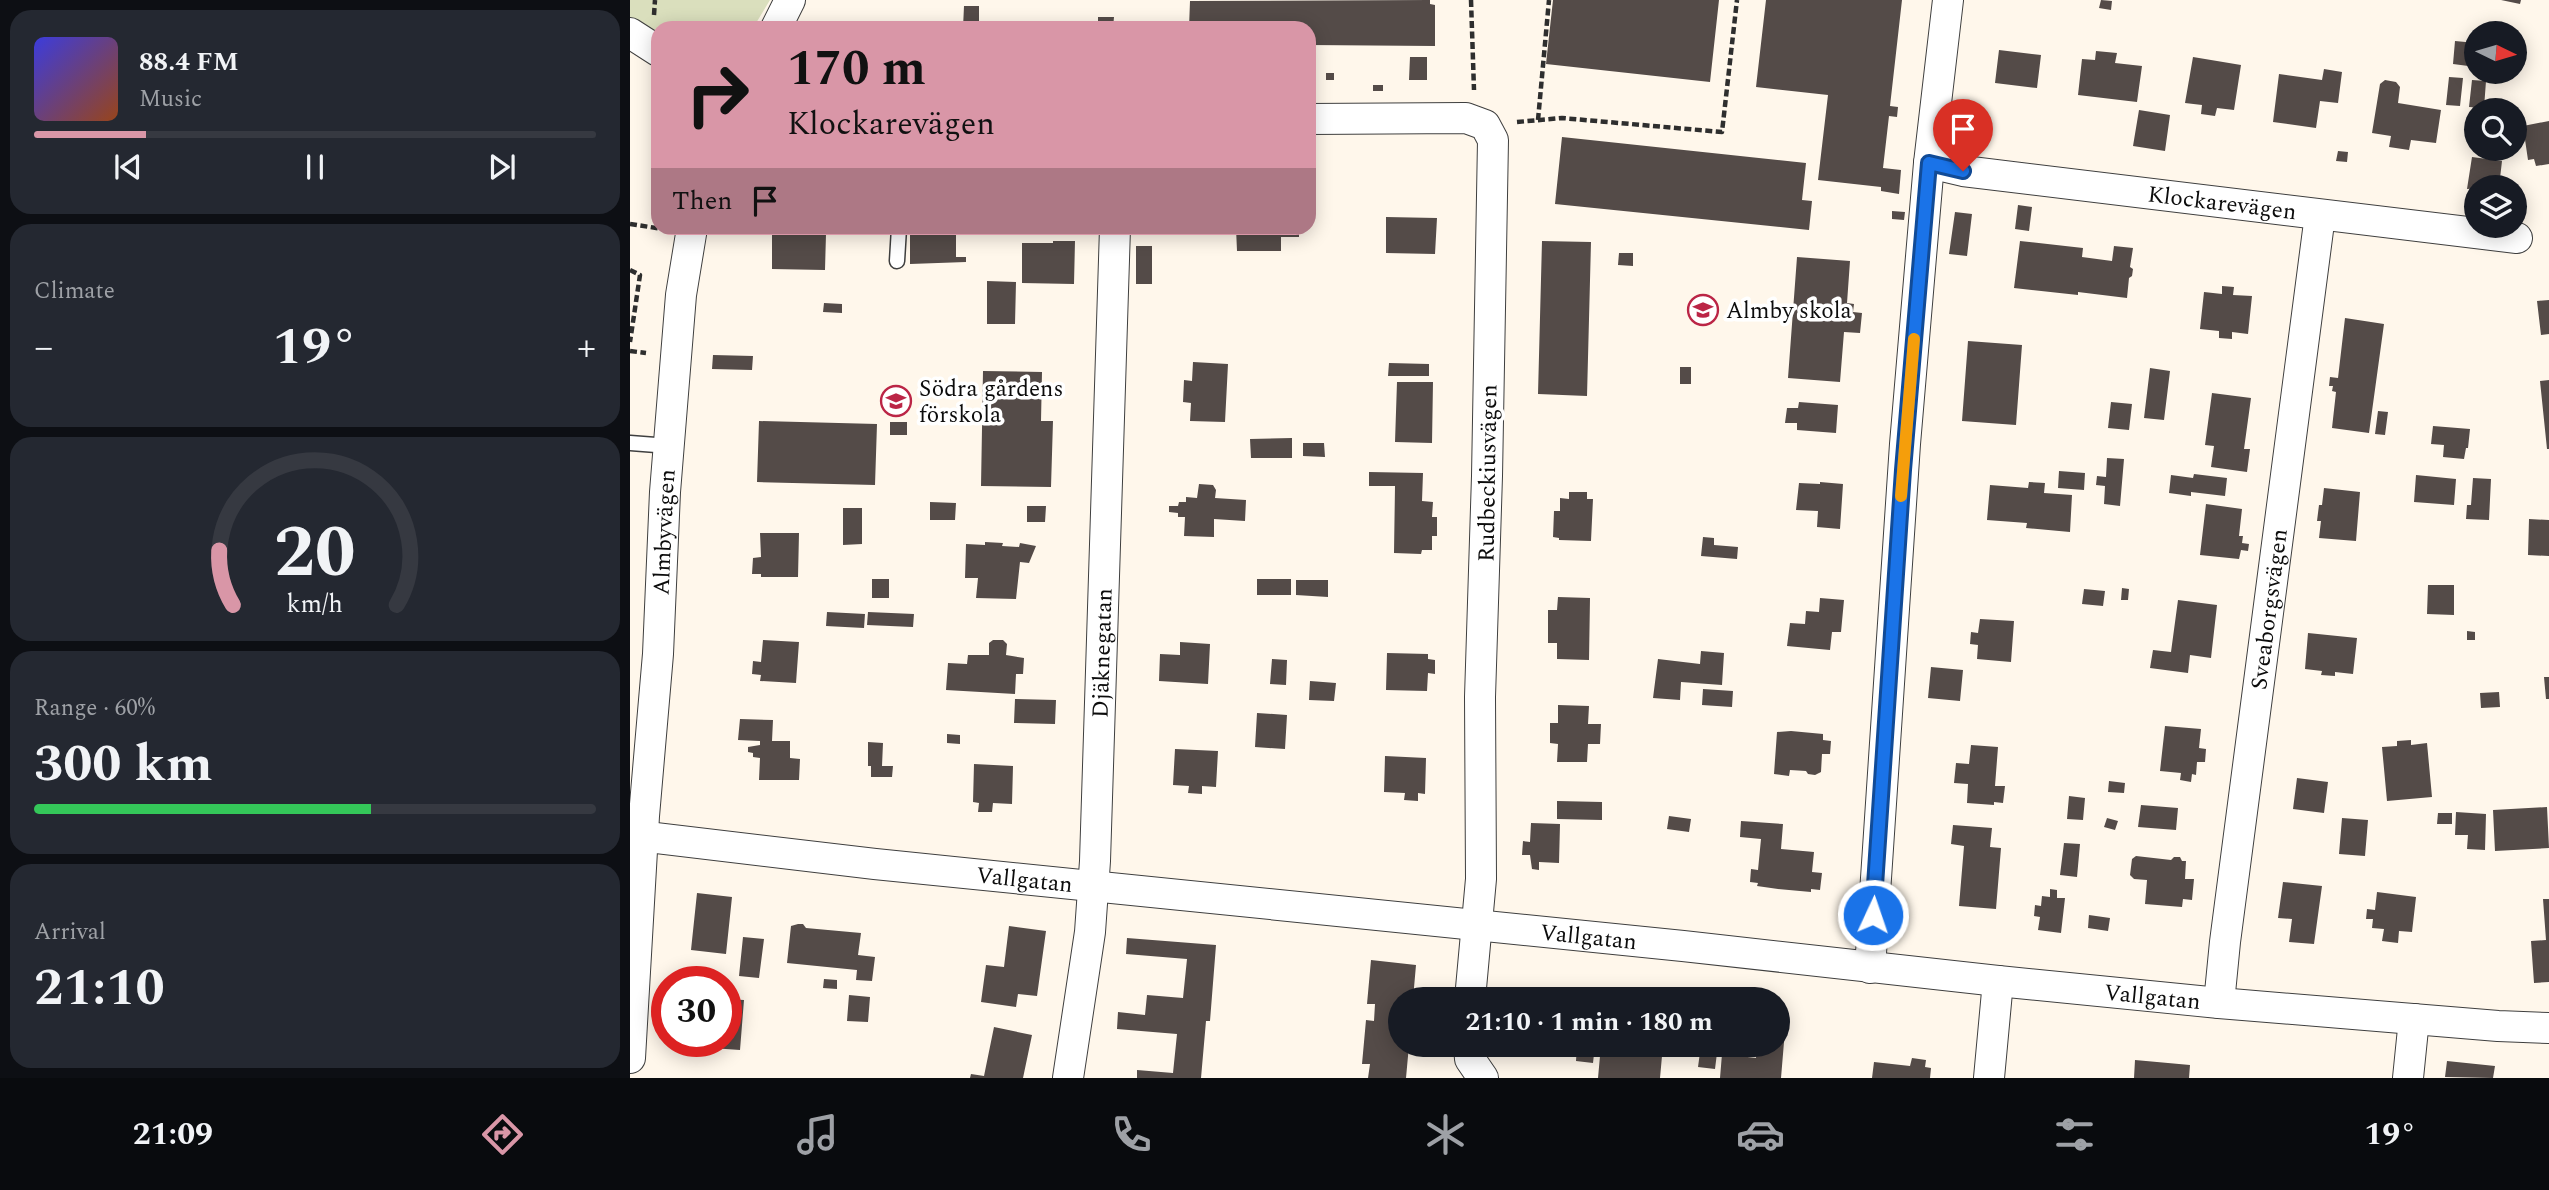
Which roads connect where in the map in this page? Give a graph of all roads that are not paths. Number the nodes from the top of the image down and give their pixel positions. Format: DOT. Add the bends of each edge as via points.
graph roads {
  1 [pos="790,0"];
  2 [pos="1948,0"];
  3 [pos="780,21"];
  4 [pos="630,33"];
  5 [pos="651,46"];
  6 [pos="1316,119"];
  7 [pos="1929,163"];
  8 [pos="2320,215"];
  9 [pos="2464,232"];
  10 [pos="691,235"];
  11 [pos="899,235"];
  12 [pos="1115,235"];
  13 [pos="897,261"];
  14 [pos="630,443"];
  15 [pos="669,446"];
  16 [pos="636,837"];
  17 [pos="1093,886"];
  18 [pos="1477,926"];
  19 [pos="1870,968"];
  20 [pos="1998,981"];
  21 [pos="1471,987"];
  22 [pos="2219,1003"];
  23 [pos="632,1019"];
  24 [pos="2414,1019"];
  25 [pos="2549,1028"];
  26 [pos="1471,1057"];
  27 [pos="630,1058"];
  28 [pos="1068,1078"];
  29 [pos="1483,1078"];
  30 [pos="1989,1078"];
  31 [pos="2408,1078"];
  1 -- 3 [label="street"];
  2 -- 7 [label="street"];
  4 -- 5 [label="street"];
  6 -- 18 [label="street, Rudbeckiusvägen" via="1466,118 1480,123 1493,139"];
  7 -- 8 [label="street, Klockarevägen"];
  7 -- 19 [label="street"];
  8 -- 9 [label="street, Klockarevägen"];
  8 -- 22 [label="street, Sveaborgsvägen"];
  10 -- 15 [label="street, Almbyvägen" via="681,295"];
  11 -- 13 [label="lane"];
  12 -- 17 [label="street, Djäknegatan"];
  14 -- 15 [label="lane"];
  15 -- 16 [label="street, Almbyvägen" via="657,654"];
  16 -- 17 [label="street, Vallgatan"];
  16 -- 23 [label="street, Almbyvägen"];
  17 -- 18 [label="street, Vallgatan"];
  17 -- 28 [label="street, Djäknegatan"];
  18 -- 19 [label="street, Vallgatan"];
  18 -- 21 [label="street, Rudbeckiusvägen"];
  19 -- 20 [label="street, Vallgatan"];
  20 -- 22 [label="street, Vallgatan"];
  20 -- 30 [label="street"];
  22 -- 24 [label="street, Vallgatan"];
  23 -- 27 [label="street, Almbyvägen"];
  24 -- 25 [label="street, Vallgatan"];
  24 -- 31 [label="street"];
  26 -- 29 [label="street"];
}
